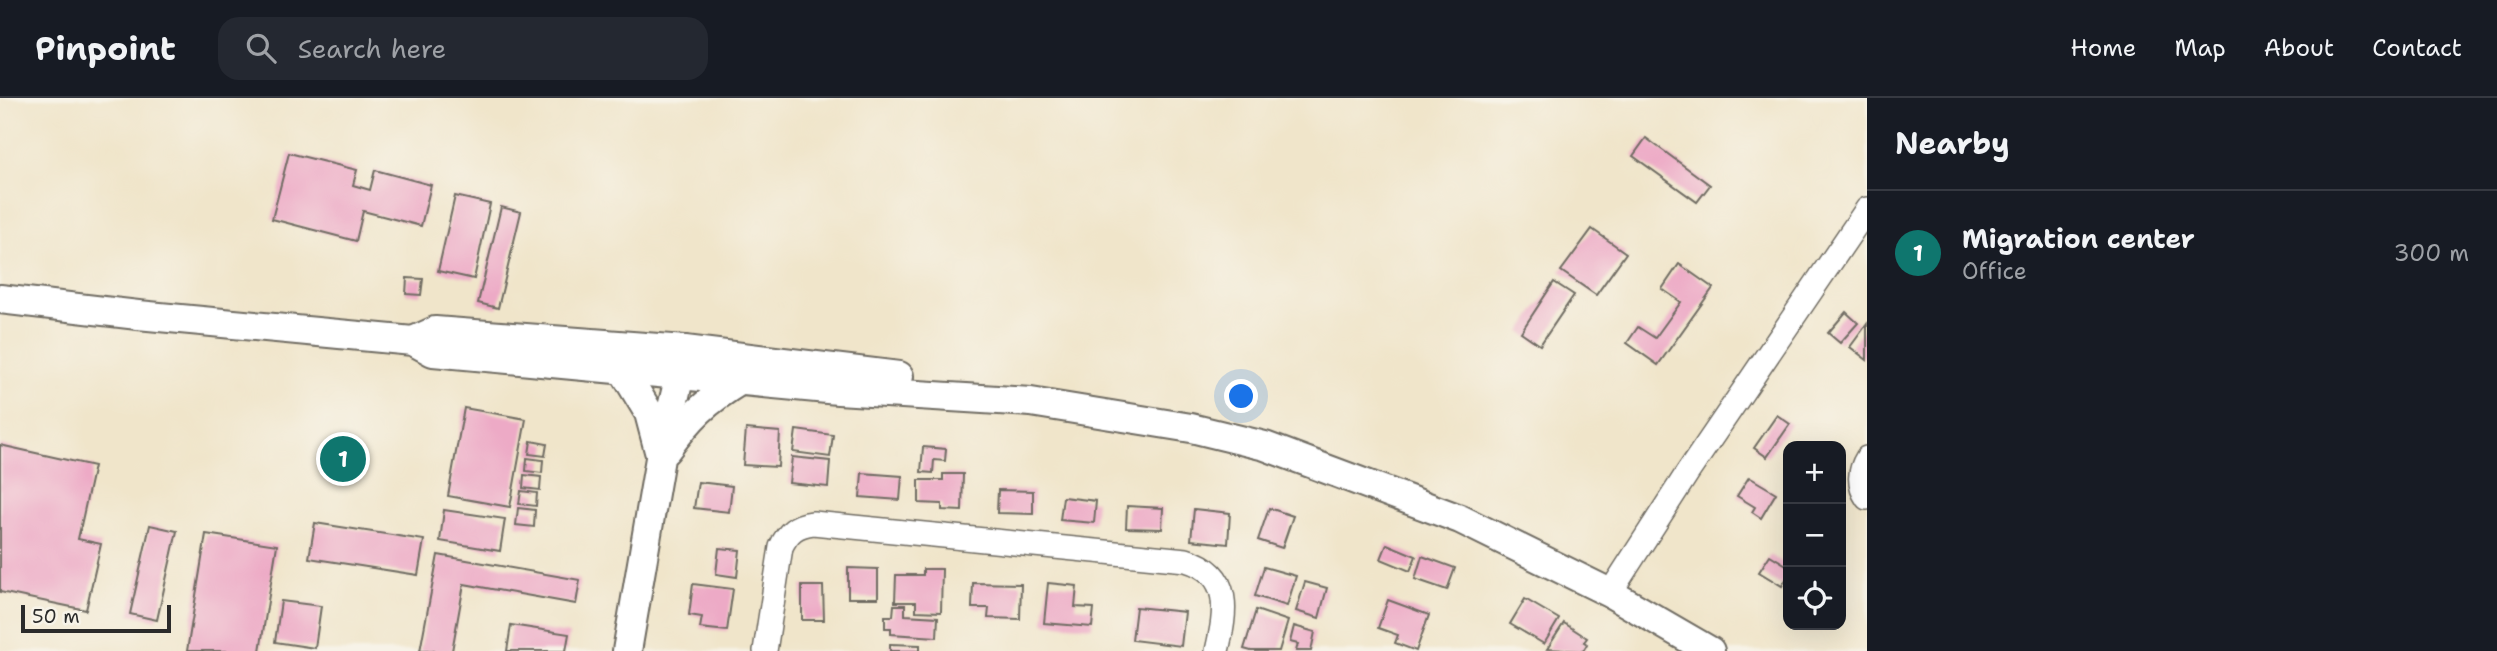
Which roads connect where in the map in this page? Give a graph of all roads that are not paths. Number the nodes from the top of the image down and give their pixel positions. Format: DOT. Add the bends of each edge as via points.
graph roads {
  1 [pos="1867,209"];
  2 [pos="0,299"];
  3 [pos="413,341"];
  4 [pos="682,363"];
  5 [pos="622,370"];
  6 [pos="741,380"];
  7 [pos="1031,402"];
  8 [pos="1867,457"];
  9 [pos="660,458"];
  10 [pos="1867,498"];
  11 [pos="1610,593"];
  12 [pos="627,651"];
  13 [pos="765,651"];
  14 [pos="1217,651"];
  15 [pos="1710,651"];
  1 -- 11 [label="street"];
  2 -- 3 [label="street"];
  3 -- 4 [label="street" via="435,331"];
  3 -- 5 [label="street" via="433,352"];
  4 -- 5 [label="street"];
  4 -- 6 [label="street"];
  4 -- 7 [label="street" via="996,387"];
  4 -- 9 [label="street"];
  5 -- 9 [label="street" via="649,413"];
  6 -- 7 [label="street"];
  6 -- 9 [label="street" via="695,412"];
  7 -- 11 [label="street" via="1191,428 1265,446 1460,519"];
  8 -- 10 [label="street" via="1860,481"];
  9 -- 12 [label="street"];
  11 -- 15 [label="street"];
  13 -- 14 [label="street" via="780,547 794,528 813,523 1186,560 1209,571 1219,584 1224,619"];
}
